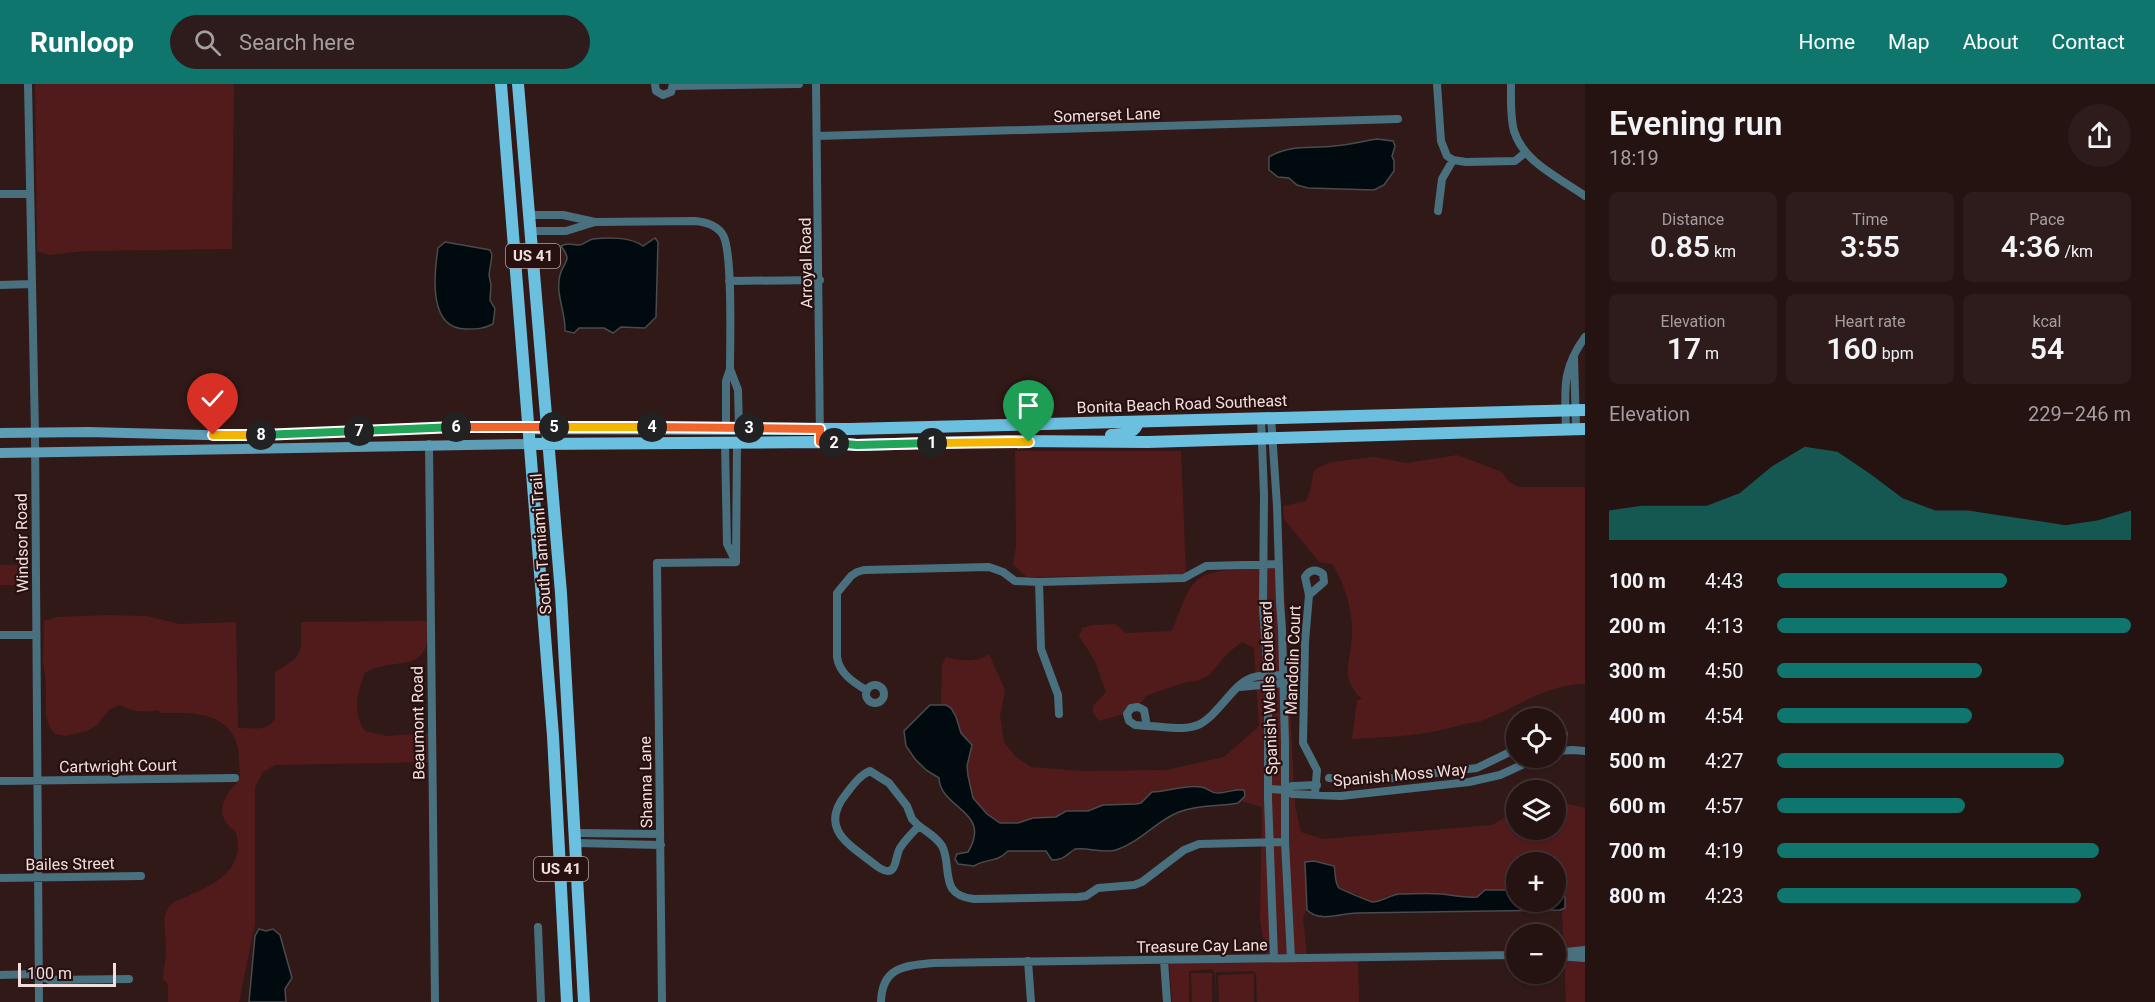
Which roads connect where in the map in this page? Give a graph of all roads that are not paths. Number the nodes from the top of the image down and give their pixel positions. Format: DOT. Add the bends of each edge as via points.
graph roads {
  1 [pos="28,84"];
  2 [pos="501,84"];
  3 [pos="518,84"];
  4 [pos="655,84"];
  5 [pos="799,84"];
  6 [pos="816,84"];
  7 [pos="1437,84"];
  8 [pos="1511,84"];
  9 [pos="673,85"];
  10 [pos="1398,119"];
  11 [pos="817,136"];
  12 [pos="1526,152"];
  13 [pos="1453,160"];
  14 [pos="0,194"];
  15 [pos="30,194"];
  16 [pos="1585,196"];
  17 [pos="1438,211"];
  18 [pos="530,215"];
  19 [pos="594,222"];
  20 [pos="531,231"];
  21 [pos="820,280"];
  22 [pos="729,281"];
  23 [pos="32,284"];
  24 [pos="0,285"];
  25 [pos="1585,337"];
  26 [pos="730,369"];
  27 [pos="1575,410"];
  28 [pos="1266,418"];
  29 [pos="1138,422"];
  30 [pos="548,427"];
  31 [pos="528,428"];
  32 [pos="726,428"];
  33 [pos="739,428"];
  34 [pos="1576,429"];
  35 [pos="0,433"];
  36 [pos="35,433"];
  37 [pos="229,435"];
  38 [pos="820,435"];
  39 [pos="1267,437"];
  40 [pos="1029,442"];
  41 [pos="731,443"];
  42 [pos="429,444"];
  43 [pos="530,444"];
  44 [pos="549,444"];
  45 [pos="228,449"];
  46 [pos="34,452"];
  47 [pos="0,453"];
  48 [pos="727,544"];
  49 [pos="716,562"];
  50 [pos="736,562"];
  51 [pos="1264,564"];
  52 [pos="1279,564"];
  53 [pos="1039,582"];
  54 [pos="1309,595"];
  55 [pos="0,635"];
  56 [pos="36,635"];
  57 [pos="1284,679"];
  58 [pos="1268,680"];
  59 [pos="866,690"];
  60 [pos="1059,714"];
  61 [pos="1147,726"];
  62 [pos="1566,750"];
  63 [pos="1585,751"];
  64 [pos="1506,754"];
  65 [pos="555,755"];
  66 [pos="1514,768"];
  67 [pos="235,778"];
  68 [pos="1329,778"];
  69 [pos="37,780"];
  70 [pos="0,781"];
  71 [pos="1317,785"];
  72 [pos="1268,789"];
  73 [pos="1285,790"];
  74 [pos="1315,794"];
  75 [pos="918,826"];
  76 [pos="660,834"];
  77 [pos="560,838"];
  78 [pos="576,838"];
  79 [pos="1269,842"];
  80 [pos="1285,842"];
  81 [pos="661,845"];
  82 [pos="141,876"];
  83 [pos="0,878"];
  84 [pos="37,878"];
  85 [pos="538,927"];
  86 [pos="581,940"];
  87 [pos="1585,950"];
  88 [pos="1566,953"];
  89 [pos="1506,955"];
  90 [pos="1566,956"];
  91 [pos="1274,958"];
  92 [pos="1291,958"];
  93 [pos="1585,958"];
  94 [pos="1164,960"];
  95 [pos="1028,961"];
  96 [pos="38,974"];
  97 [pos="0,975"];
  98 [pos="129,978"];
  99 [pos="39,1002"];
  100 [pos="435,1002"];
  101 [pos="541,1002"];
  102 [pos="567,1002"];
  103 [pos="584,1002"];
  104 [pos="662,1002"];
  105 [pos="881,1002"];
  106 [pos="1031,1002"];
  107 [pos="1167,1002"];
  1 -- 15 [label="street, Windsor Road"];
  2 -- 31 [label="main road, South Tamiami Trail / US 41"];
  3 -- 18 [label="main road, South Tamiami Trail / US 41"];
  4 -- 9 [label="street" via="656,91 663,95 671,92"];
  5 -- 9 [label="street"];
  6 -- 11 [label="street, Arroyal Road"];
  7 -- 13 [label="street" via="1441,141"];
  8 -- 12 [label="street" via="1513,125"];
  10 -- 11 [label="street, Somerset Lane"];
  11 -- 21 [label="street, Arroyal Road"];
  12 -- 13 [label="street" via="1515,161"];
  12 -- 16 [label="street"];
  13 -- 17 [label="street" via="1442,179"];
  14 -- 15 [label="street"];
  15 -- 23 [label="street, Windsor Road"];
  18 -- 19 [label="street" via="563,215"];
  18 -- 20 [label="main road, South Tamiami Trail / US 41"];
  19 -- 20 [label="street" via="566,231"];
  19 -- 22 [label="street" via="711,224 724,235"];
  20 -- 30 [label="main road, South Tamiami Trail / US 41"];
  21 -- 22 [label="street"];
  21 -- 38 [label="street, Arroyal Road"];
  22 -- 26 [label="street"];
  23 -- 24 [label="street"];
  23 -- 36 [label="street, Windsor Road"];
  25 -- 27 [label="street" via="1574,352"];
  26 -- 32 [label="street" via="726,381"];
  26 -- 33 [label="street" via="738,390"];
  27 -- 28 [label="main road, Bonita Beach Road Southeast"];
  27 -- 34 [label="street"];
  28 -- 29 [label="main road, Bonita Beach Road Southeast"];
  28 -- 39 [label="street, Spanish Wells Boulevard"];
  29 -- 38 [label="main road, Bonita Beach Road Southeast"];
  29 -- 40 [label="main road" via="1134,430 1124,434 1046,437"];
  30 -- 31 [label="main road, Bonita Beach Road Southeast"];
  30 -- 32 [label="main road, Bonita Beach Road Southeast"];
  30 -- 44 [label="main road, South Tamiami Trail / US 41"];
  31 -- 37 [label="main road"];
  31 -- 43 [label="main road, South Tamiami Trail / US 41"];
  32 -- 33 [label="main road, Bonita Beach Road Southeast"];
  33 -- 38 [label="main road, Bonita Beach Road Southeast"];
  34 -- 39 [label="main road, Bonita Beach Road Southeast"];
  35 -- 36 [label="main road"];
  36 -- 37 [label="main road"];
  36 -- 46 [label="street, Windsor Road"];
  37 -- 45 [label="main road"];
  38 -- 40 [label="main road, Bonita Beach Road Southeast" via="857,445"];
  38 -- 41 [label="main road, Bonita Beach Road Southeast"];
  39 -- 40 [label="main road, Bonita Beach Road Southeast"];
  39 -- 51 [label="street, Spanish Wells Boulevard"];
  39 -- 52 [label="street, Spanish Wells Boulevard" via="1277,506"];
  41 -- 44 [label="main road, Bonita Beach Road Southeast"];
  41 -- 48 [label="street"];
  41 -- 50 [label="street"];
  42 -- 43 [label="main road"];
  42 -- 45 [label="main road"];
  42 -- 100 [label="street, Beaumont Road"];
  43 -- 44 [label="main road, Bonita Beach Road Southeast"];
  43 -- 65 [label="main road, South Tamiami Trail / US 41"];
  44 -- 78 [label="main road, South Tamiami Trail / US 41"];
  45 -- 46 [label="main road"];
  46 -- 47 [label="main road"];
  46 -- 56 [label="street, Windsor Road"];
  48 -- 49 [label="street" via="725,556"];
  48 -- 50 [label="street"];
  49 -- 50 [label="street"];
  49 -- 76 [label="street, Shanna Lane" via="657,563"];
  51 -- 52 [label="street"];
  51 -- 53 [label="street" via="1206,567 1184,579"];
  51 -- 58 [label="street, Spanish Wells Boulevard"];
  52 -- 57 [label="street, Spanish Wells Boulevard"];
  53 -- 59 [label="street" via="1015,581 990,567 857,572 837,593 837,657 842,671"];
  53 -- 60 [label="street" via="1041,649 1058,695"];
  54 -- 71 [label="street, Mandolin Court" via="1303,743 1315,763"];
  55 -- 56 [label="street"];
  56 -- 69 [label="street, Windsor Road"];
  57 -- 58 [label="street"];
  57 -- 73 [label="street, Spanish Wells Boulevard"];
  58 -- 61 [label="street" via="1240,687 1199,724"];
  58 -- 72 [label="street, Spanish Wells Boulevard"];
  62 -- 63 [label="street"];
  64 -- 68 [label="street, Spanish Moss Way" via="1460,771 1360,782"];
  65 -- 77 [label="main road, South Tamiami Trail / US 41"];
  65 -- 78 [label="main road" via="569,833"];
  66 -- 74 [label="street, Spanish Moss Way" via="1469,782 1341,796"];
  67 -- 69 [label="street, Cartwright Court"];
  69 -- 70 [label="street, Cartwright Court"];
  69 -- 84 [label="street, Windsor Road"];
  71 -- 73 [label="street, Spanish Moss Way"];
  71 -- 74 [label="street, Mandolin Court"];
  72 -- 73 [label="street, Spanish Moss Way"];
  72 -- 79 [label="street, Spanish Wells Boulevard"];
  73 -- 74 [label="street, Spanish Moss Way" via="1292,794"];
  73 -- 80 [label="street, Spanish Wells Boulevard"];
  75 -- 75 [label="street" via="898,851 896,865 884,871 838,833 836,811 838,803 870,771 889,783"];
  75 -- 79 [label="street" via="944,849 954,891 974,899 1086,896 1098,888 1142,882 1184,850 1199,844"];
  76 -- 78 [label="street"];
  76 -- 81 [label="street, Shanna Lane"];
  77 -- 86 [label="main road" via="569,852 572,898"];
  77 -- 102 [label="main road, South Tamiami Trail / US 41"];
  78 -- 81 [label="street"];
  78 -- 86 [label="main road, South Tamiami Trail / US 41"];
  79 -- 80 [label="street"];
  79 -- 91 [label="street, Spanish Wells Boulevard"];
  80 -- 92 [label="street, Spanish Wells Boulevard"];
  81 -- 104 [label="street, Shanna Lane"];
  82 -- 84 [label="street, Bailes Street"];
  83 -- 84 [label="street, Bailes Street"];
  84 -- 96 [label="street, Windsor Road"];
  85 -- 101 [label="street"];
  86 -- 103 [label="main road, South Tamiami Trail / US 41"];
  87 -- 88 [label="street"];
  89 -- 92 [label="street, Treasure Cay Lane"];
  90 -- 93 [label="street"];
  91 -- 92 [label="street, Treasure Cay Lane"];
  91 -- 94 [label="street, Treasure Cay Lane"];
  94 -- 95 [label="street, Treasure Cay Lane"];
  94 -- 107 [label="street"];
  95 -- 105 [label="street, Treasure Cay Lane" via="933,963 903,968 890,975"];
  95 -- 106 [label="street"];
  96 -- 97 [label="street"];
  96 -- 98 [label="street" via="49,980"];
  96 -- 99 [label="street, Windsor Road"];
}
